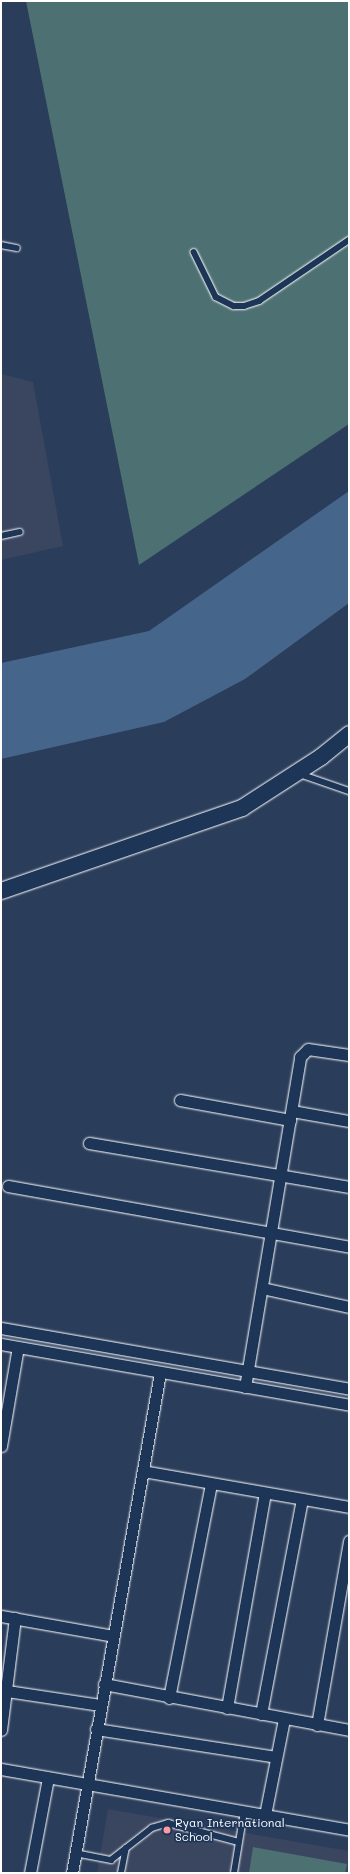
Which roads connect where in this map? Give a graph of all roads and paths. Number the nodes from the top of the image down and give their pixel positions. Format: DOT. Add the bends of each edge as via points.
graph roads {
  1 [pos="349,240"];
  2 [pos="1,245"];
  3 [pos="17,248"];
  4 [pos="194,252"];
  5 [pos="20,532"];
  6 [pos="1,536"];
  7 [pos="349,734"];
  8 [pos="297,773"];
  9 [pos="349,791"];
  10 [pos="1,891"];
  11 [pos="349,1055"];
  12 [pos="180,1100"];
  13 [pos="291,1115"];
  14 [pos="349,1122"];
  15 [pos="89,1143"];
  16 [pos="281,1176"];
  17 [pos="8,1186"];
  18 [pos="349,1187"];
  19 [pos="271,1233"];
  20 [pos="349,1247"];
  21 [pos="262,1288"];
  22 [pos="349,1307"];
  23 [pos="1,1328"];
  24 [pos="1,1344"];
  25 [pos="18,1347"];
  26 [pos="248,1371"];
  27 [pos="160,1373"];
  28 [pos="245,1387"];
  29 [pos="349,1389"];
  30 [pos="349,1405"];
  31 [pos="1,1446"];
  32 [pos="143,1471"];
  33 [pos="211,1484"];
  34 [pos="265,1493"];
  35 [pos="302,1499"];
  36 [pos="349,1507"];
  37 [pos="349,1541"];
  38 [pos="1,1616"];
  39 [pos="16,1618"];
  40 [pos="113,1636"];
  41 [pos="5,1679"];
  42 [pos="104,1684"];
  43 [pos="7,1691"];
  44 [pos="169,1698"];
  45 [pos="100,1705"];
  46 [pos="227,1708"];
  47 [pos="261,1714"];
  48 [pos="284,1718"];
  49 [pos="317,1725"];
  50 [pos="96,1729"];
  51 [pos="1,1730"];
  52 [pos="349,1730"];
  53 [pos="276,1757"];
  54 [pos="1,1769"];
  55 [pos="48,1778"];
  56 [pos="87,1784"];
  57 [pos="244,1812"];
  58 [pos="265,1816"];
  59 [pos="349,1830"];
  60 [pos="239,1842"];
  61 [pos="126,1848"];
  62 [pos="75,1853"];
  63 [pos="30,1873"];
  64 [pos="72,1873"];
  65 [pos="121,1873"];
  66 [pos="234,1873"];
  1 -- 4 [label="lane" via="272,293 244,306 234,306 216,297"];
  2 -- 3 [label="lane"];
  5 -- 6 [label="lane"];
  7 -- 8 [label="street"];
  8 -- 9 [label="lane"];
  8 -- 10 [label="street" via="263,796 213,820"];
  11 -- 13 [label="street" via="315,1049 303,1051"];
  12 -- 13 [label="street"];
  13 -- 14 [label="street"];
  13 -- 16 [label="street"];
  15 -- 16 [label="street"];
  16 -- 18 [label="street"];
  16 -- 19 [label="street"];
  17 -- 19 [label="street"];
  19 -- 20 [label="street"];
  19 -- 21 [label="street"];
  21 -- 22 [label="street"];
  21 -- 26 [label="street"];
  23 -- 26 [label="street"];
  24 -- 25 [label="street"];
  25 -- 27 [label="street"];
  25 -- 31 [label="street"];
  26 -- 28 [label="street"];
  26 -- 29 [label="street"];
  27 -- 28 [label="street"];
  27 -- 32 [label="street"];
  28 -- 30 [label="street"];
  32 -- 33 [label="street"];
  32 -- 40 [label="street"];
  33 -- 34 [label="street"];
  33 -- 44 [label="street"];
  34 -- 35 [label="street"];
  34 -- 46 [label="street"];
  35 -- 36 [label="street"];
  35 -- 47 [label="street"];
  37 -- 49 [label="street"];
  38 -- 39 [label="street"];
  39 -- 40 [label="street"];
  39 -- 41 [label="street"];
  40 -- 42 [label="street"];
  41 -- 43 [label="street"];
  42 -- 44 [label="street"];
  42 -- 45 [label="street"];
  43 -- 45 [label="street"];
  43 -- 51 [label="street"];
  44 -- 46 [label="street"];
  45 -- 50 [label="street"];
  46 -- 47 [label="street"];
  47 -- 48 [label="street"];
  48 -- 49 [label="street"];
  48 -- 53 [label="street"];
  49 -- 52 [label="street"];
  50 -- 53 [label="street"];
  50 -- 56 [label="street"];
  53 -- 58 [label="street"];
  54 -- 55 [label="street"];
  55 -- 56 [label="street"];
  55 -- 63 [label="street"];
  56 -- 57 [label="street"];
  56 -- 62 [label="street"];
  57 -- 58 [label="street"];
  57 -- 60 [label="lane"];
  58 -- 59 [label="street"];
  60 -- 61 [label="lane" via="168,1823 152,1828"];
  60 -- 66 [label="lane"];
  61 -- 62 [label="lane" via="111,1860"];
  61 -- 65 [label="lane"];
  62 -- 64 [label="street"];
}
